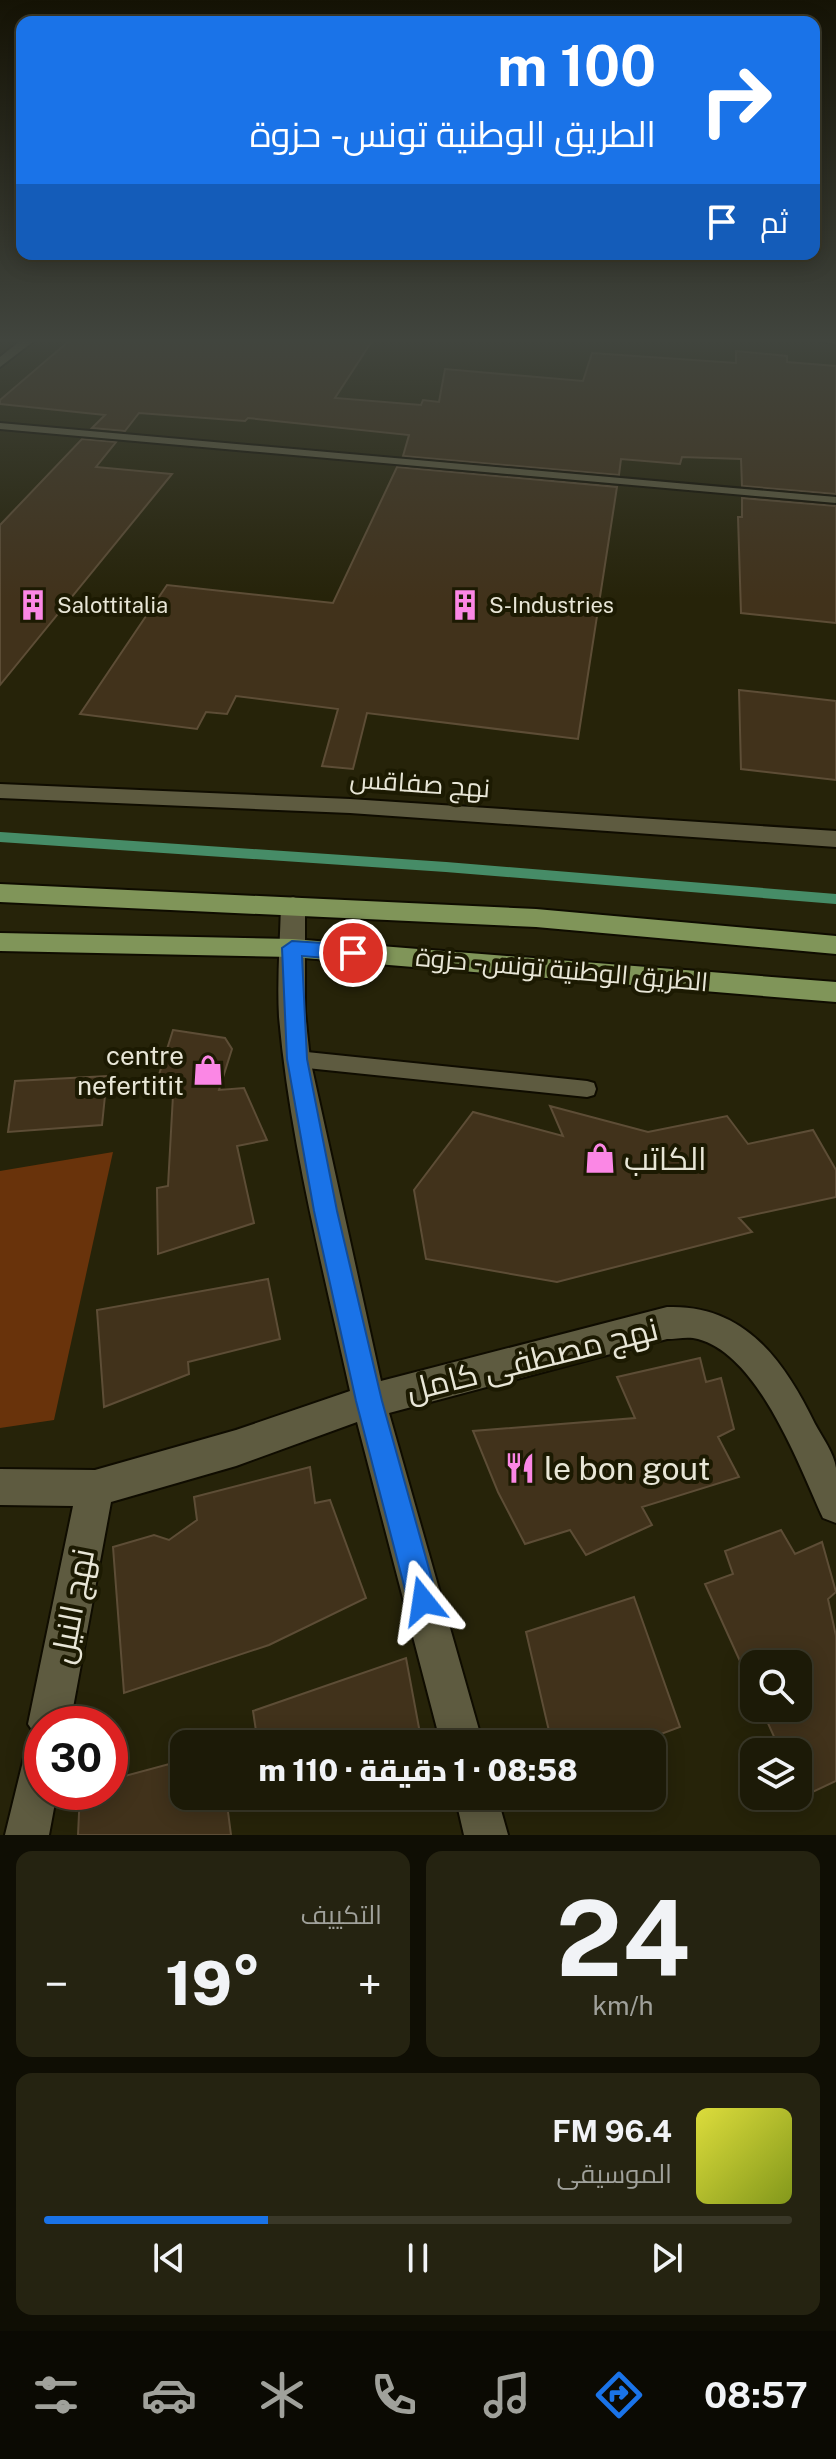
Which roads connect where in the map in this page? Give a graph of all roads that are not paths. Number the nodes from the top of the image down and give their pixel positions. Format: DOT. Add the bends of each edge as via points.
graph roads {
  1 [pos="7,427"];
  2 [pos="836,500"];
  3 [pos="0,791"];
  4 [pos="836,839"];
  5 [pos="0,893"];
  6 [pos="293,906"];
  7 [pos="0,942"];
  8 [pos="836,945"];
  9 [pos="292,948"];
  10 [pos="836,992"];
  11 [pos="297,1059"];
  12 [pos="587,1089"];
  13 [pos="369,1401"];
  14 [pos="0,1487"];
  15 [pos="95,1488"];
  16 [pos="836,1505"];
  17 [pos="53,1706"];
  18 [pos="458,1730"];
  19 [pos="32,1810"];
  20 [pos="480,1810"];
  21 [pos="27,1835"];
  22 [pos="486,1835"];
  1 -- 2 [label="lane"];
  3 -- 4 [label="street, نهج صفاقس" via="350,806"];
  5 -- 6 [label="main road, الطريق الوطنية تونس - حزوة"];
  6 -- 8 [label="main road, الطريق الوطنية تونس - حزوة" via="536,918"];
  6 -- 9 [label="street"];
  7 -- 9 [label="main road, الطريق الوطنية تونس - حزوة"];
  9 -- 10 [label="main road, الطريق الوطنية تونس - حزوة"];
  9 -- 11 [label="street"];
  11 -- 12 [label="lane"];
  11 -- 13 [label="street"];
  13 -- 15 [label="street, نهج مصطفى كامل" via="236,1448"];
  13 -- 16 [label="street, نهج مصطفى كامل" via="667,1323 701,1322 736,1341 766,1372"];
  13 -- 18 [label="street"];
  14 -- 15 [label="street, نهج مصطفى كامل"];
  15 -- 17 [label="street, نهج النيل"];
  19 -- 21 [label="street"];
  20 -- 22 [label="street"];
}
